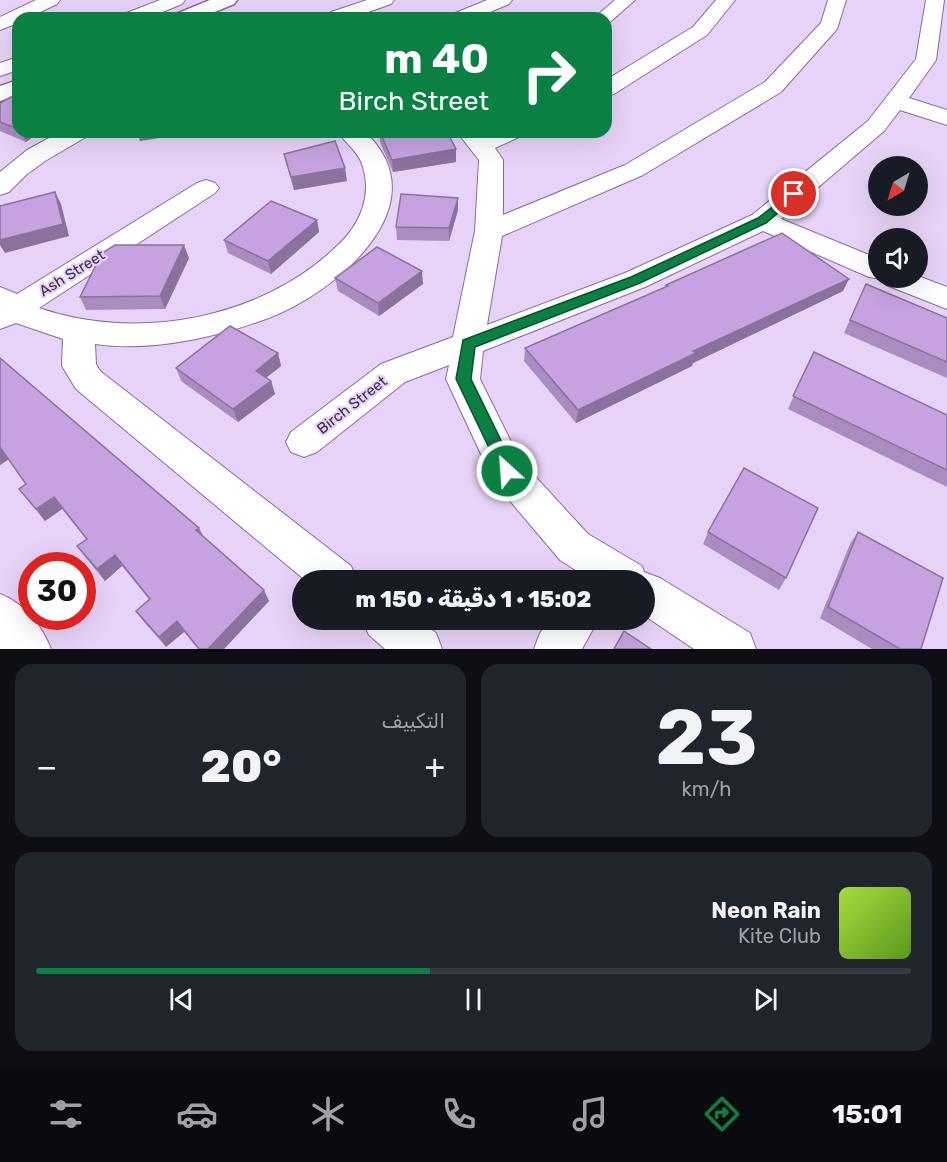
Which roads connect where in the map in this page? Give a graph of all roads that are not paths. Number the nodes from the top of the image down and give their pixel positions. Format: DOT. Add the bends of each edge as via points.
graph roads {
  1 [pos="33,0"];
  2 [pos="51,0"];
  3 [pos="176,0"];
  4 [pos="226,0"];
  5 [pos="385,0"];
  6 [pos="502,0"];
  7 [pos="626,0"];
  8 [pos="726,0"];
  9 [pos="837,0"];
  10 [pos="338,11"];
  11 [pos="26,12"];
  12 [pos="146,12"];
  13 [pos="197,12"];
  14 [pos="474,12"];
  15 [pos="611,12"];
  16 [pos="938,12"];
  17 [pos="0,16"];
  18 [pos="937,61"];
  19 [pos="612,85"];
  20 [pos="895,101"];
  21 [pos="947,118"];
  22 [pos="66,138"];
  23 [pos="359,138"];
  24 [pos="475,139"];
  25 [pos="0,187"];
  26 [pos="206,188"];
  27 [pos="762,221"];
  28 [pos="489,231"];
  29 [pos="868,265"];
  30 [pos="920,288"];
  31 [pos="947,299"];
  32 [pos="4,308"];
  33 [pos="79,332"];
  34 [pos="468,344"];
  35 [pos="304,442"];
  36 [pos="324,570"];
  37 [pos="604,570"];
  38 [pos="655,598"];
  39 [pos="0,615"];
  40 [pos="396,630"];
  41 [pos="569,630"];
  42 [pos="29,649"];
  43 [pos="420,649"];
  44 [pos="556,649"];
  45 [pos="734,649"];
  1 -- 17 [label="street"];
  2 -- 11 [label="street"];
  3 -- 12 [label="street"];
  4 -- 13 [label="main road"];
  5 -- 10 [label="street"];
  6 -- 14 [label="street"];
  7 -- 15 [label="street"];
  8 -- 19 [label="street" via="700,32"];
  9 -- 28 [label="street" via="830,25 773,87 634,170"];
  16 -- 18 [label="street, Birch Street"];
  18 -- 20 [label="street, Birch Street"];
  20 -- 21 [label="street"];
  20 -- 27 [label="street, Birch Street" via="876,126"];
  22 -- 25 [label="street" via="9,176"];
  23 -- 33 [label="street" via="377,164 381,195 367,231 335,266 284,298 219,323 148,334"];
  24 -- 28 [label="street" via="491,160"];
  26 -- 32 [label="street, Ash Street"];
  27 -- 29 [label="street"];
  27 -- 34 [label="street, Birch Street" via="636,280"];
  28 -- 34 [label="street"];
  30 -- 31 [label="street"];
  32 -- 33 [label="street"];
  33 -- 36 [label="street" via="79,366 88,380"];
  34 -- 35 [label="street, Birch Street" via="393,373"];
  34 -- 37 [label="street" via="463,379 507,471 574,547"];
  38 -- 45 [label="street"];
  39 -- 42 [label="street"];
  40 -- 43 [label="street"];
  41 -- 44 [label="street"];
}
